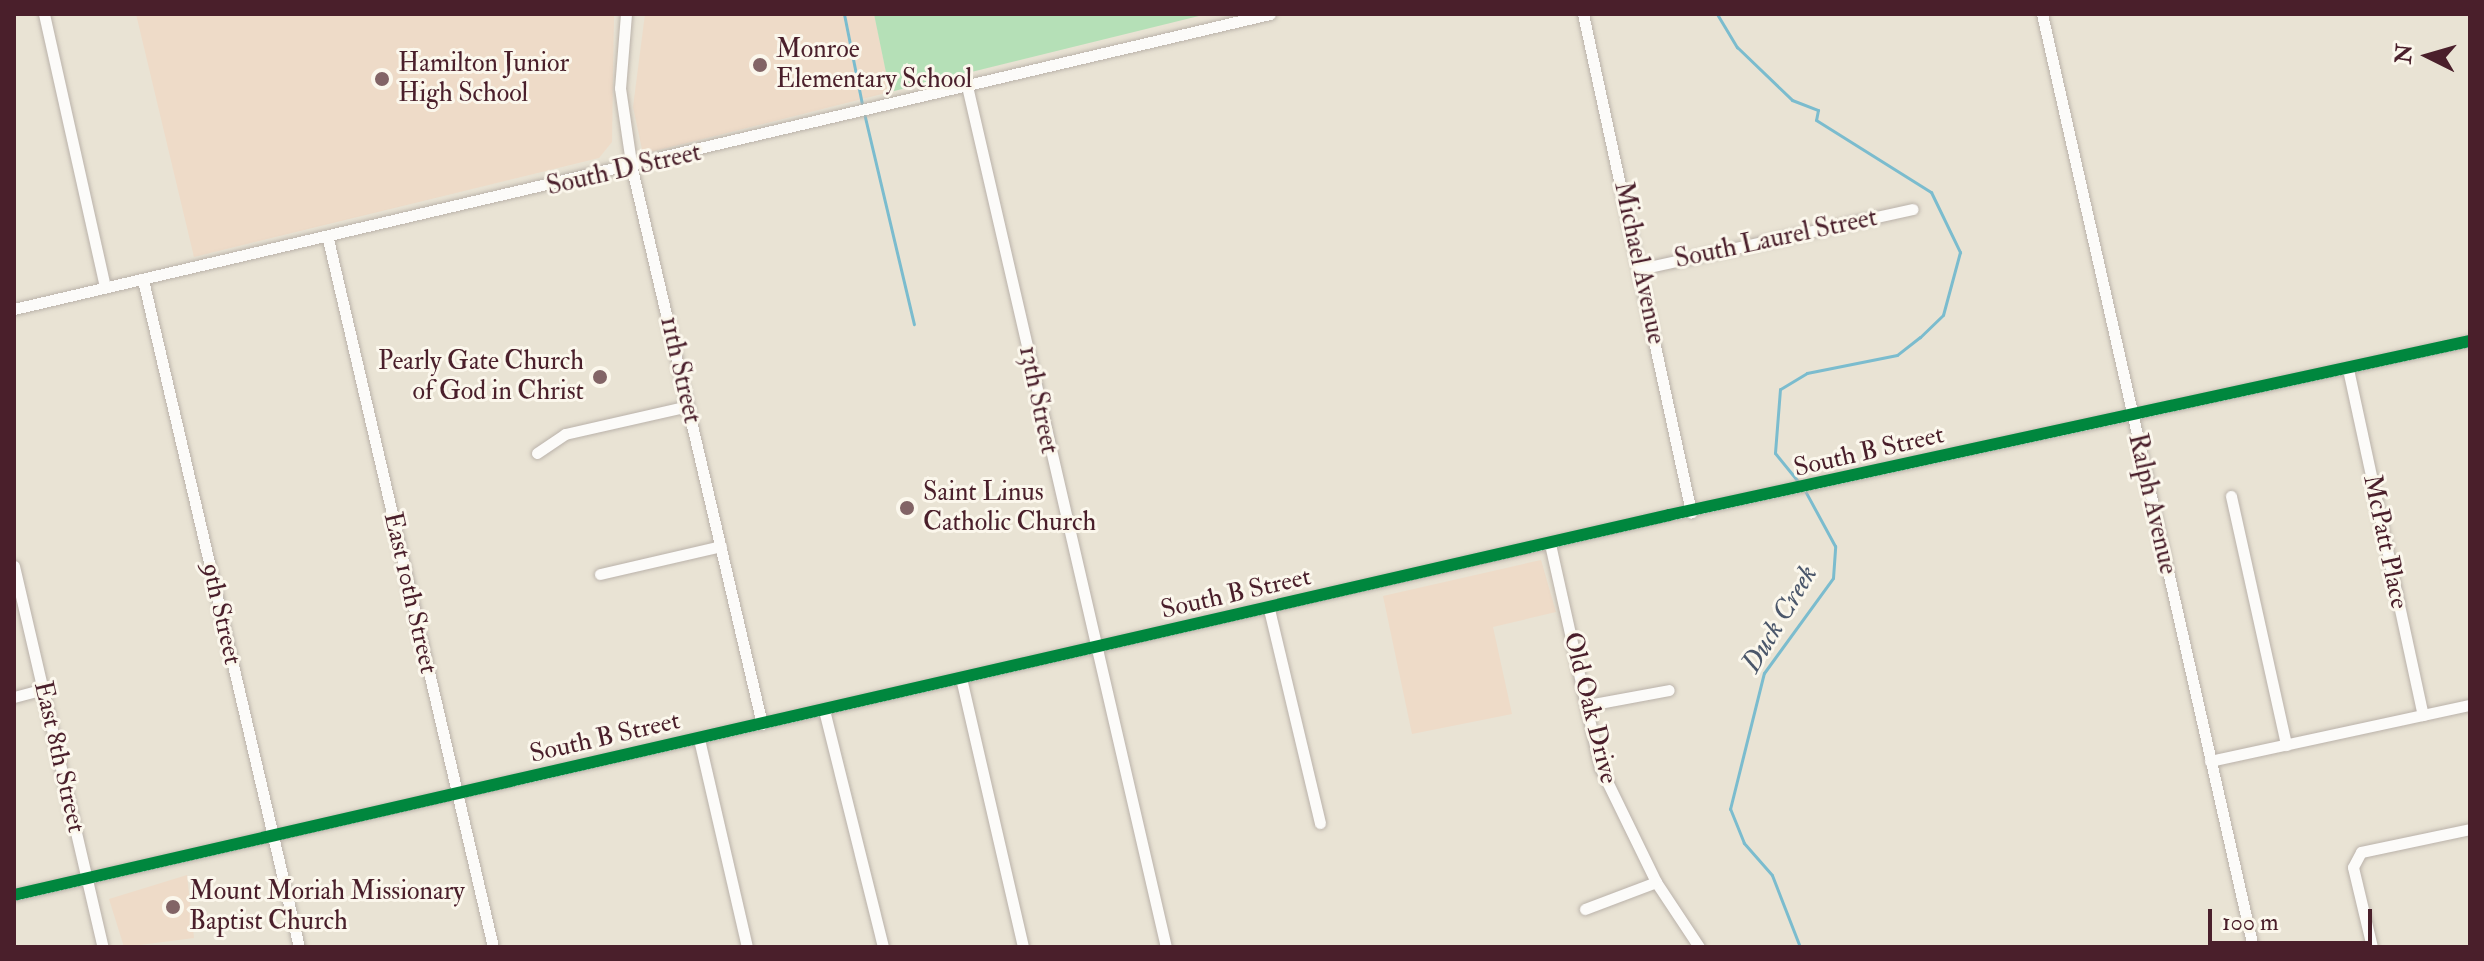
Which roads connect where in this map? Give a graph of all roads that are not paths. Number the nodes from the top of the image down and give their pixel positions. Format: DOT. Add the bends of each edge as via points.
graph roads {
  1 [pos="44,14"];
  2 [pos="626,14"];
  3 [pos="1270,14"];
  4 [pos="1583,14"];
  5 [pos="2042,14"];
  6 [pos="1230,18"];
  7 [pos="967,86"];
  8 [pos="632,169"];
  9 [pos="1912,209"];
  10 [pos="328,239"];
  11 [pos="1640,269"];
  12 [pos="143,280"];
  13 [pos="105,287"];
  14 [pos="14,309"];
  15 [pos="2470,341"];
  16 [pos="2348,369"];
  17 [pos="688,406"];
  18 [pos="2133,417"];
  19 [pos="537,453"];
  20 [pos="2231,496"];
  21 [pos="1691,512"];
  22 [pos="1550,544"];
  23 [pos="721,546"];
  24 [pos="14,566"];
  25 [pos="600,574"];
  26 [pos="1269,609"];
  27 [pos="1098,648"];
  28 [pos="961,678"];
  29 [pos="43,689"];
  30 [pos="1669,690"];
  31 [pos="14,697"];
  32 [pos="1588,705"];
  33 [pos="2470,705"];
  34 [pos="824,710"];
  35 [pos="2423,715"];
  36 [pos="762,724"];
  37 [pos="699,739"];
  38 [pos="2286,745"];
  39 [pos="2210,761"];
  40 [pos="457,794"];
  41 [pos="1320,823"];
  42 [pos="2470,829"];
  43 [pos="272,836"];
  44 [pos="86,879"];
  45 [pos="1656,882"];
  46 [pos="14,895"];
  47 [pos="1585,909"];
  48 [pos="103,947"];
  49 [pos="299,947"];
  50 [pos="493,947"];
  51 [pos="747,947"];
  52 [pos="883,947"];
  53 [pos="1023,947"];
  54 [pos="1166,947"];
  55 [pos="1699,947"];
  56 [pos="2253,947"];
  57 [pos="2372,947"];
  1 -- 13 [label="street"];
  2 -- 8 [label="street, 11th Street" via="620,88"];
  3 -- 6 [label="street, South D Street"];
  4 -- 11 [label="street, Michael Avenue"];
  5 -- 18 [label="street, Ralph Avenue"];
  6 -- 7 [label="street, South D Street"];
  7 -- 8 [label="street, South D Street"];
  7 -- 27 [label="street, 13th Street"];
  8 -- 10 [label="street, South D Street"];
  8 -- 17 [label="street, 11th Street"];
  9 -- 11 [label="street, South Laurel Street"];
  10 -- 12 [label="street, South D Street"];
  10 -- 40 [label="street, East 10th Street"];
  11 -- 21 [label="street, Michael Avenue"];
  12 -- 13 [label="street, South D Street"];
  12 -- 43 [label="street, 9th Street"];
  13 -- 14 [label="street, South D Street"];
  15 -- 16 [label="street, South B Street"];
  16 -- 18 [label="street, South B Street"];
  16 -- 35 [label="street, McPatt Place"];
  17 -- 19 [label="street" via="565,434"];
  17 -- 23 [label="street, 11th Street"];
  18 -- 21 [label="street, South B Street"];
  18 -- 39 [label="street, Ralph Avenue"];
  20 -- 38 [label="street"];
  21 -- 22 [label="street, South B Street"];
  22 -- 26 [label="street, South B Street"];
  22 -- 32 [label="street, Old Oak Drive"];
  23 -- 25 [label="street"];
  23 -- 36 [label="street, 11th Street"];
  24 -- 29 [label="street, East 8th Street"];
  26 -- 27 [label="street, South B Street"];
  26 -- 41 [label="street"];
  27 -- 28 [label="street, South B Street"];
  27 -- 54 [label="street, 13th Street"];
  28 -- 34 [label="street, South B Street"];
  28 -- 53 [label="street"];
  29 -- 31 [label="street"];
  29 -- 44 [label="street, East 8th Street"];
  30 -- 32 [label="street"];
  32 -- 45 [label="street, Old Oak Drive" via="1600,767"];
  33 -- 35 [label="street"];
  34 -- 36 [label="street, South B Street"];
  34 -- 52 [label="street"];
  35 -- 38 [label="street"];
  36 -- 37 [label="street, South B Street"];
  37 -- 40 [label="street, South B Street"];
  37 -- 51 [label="street"];
  38 -- 39 [label="street"];
  39 -- 56 [label="street, Ralph Avenue"];
  40 -- 43 [label="street, South B Street"];
  40 -- 50 [label="street, East 10th Street"];
  42 -- 57 [label="street" via="2361,852 2353,867"];
  43 -- 44 [label="street, South B Street"];
  43 -- 49 [label="street, 9th Street"];
  44 -- 46 [label="street, South B Street"];
  44 -- 48 [label="street, East 8th Street"];
  45 -- 47 [label="street"];
  45 -- 55 [label="street, Old Oak Drive"];
}
